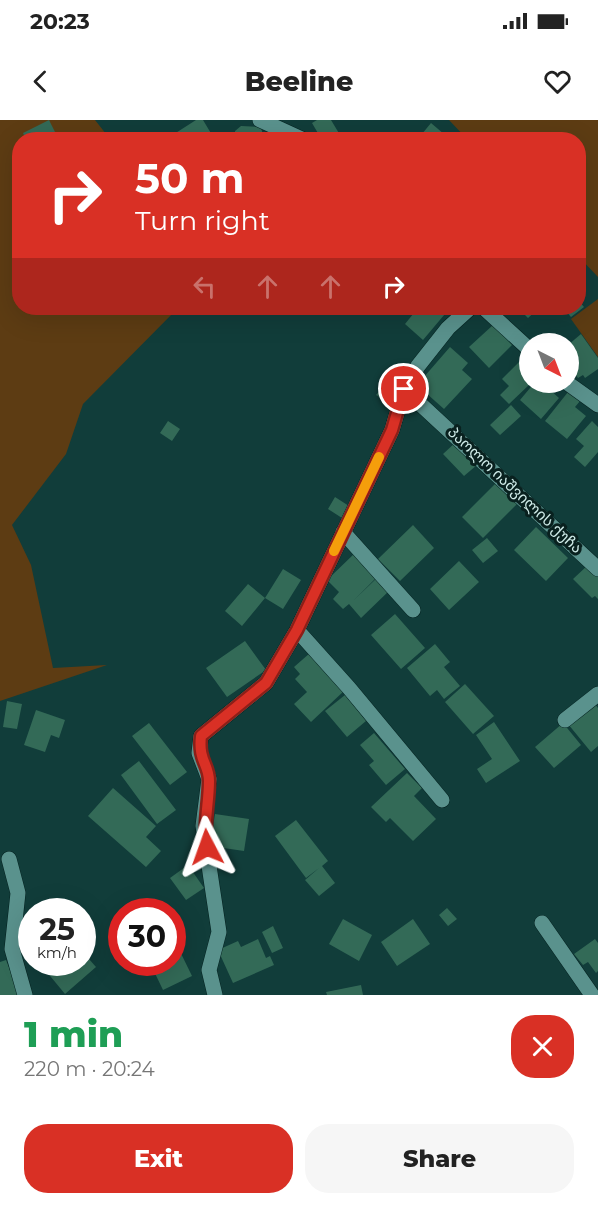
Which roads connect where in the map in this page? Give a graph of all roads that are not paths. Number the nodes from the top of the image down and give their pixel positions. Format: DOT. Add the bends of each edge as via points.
graph roads {
  1 [pos="260,120"];
  2 [pos="285,132"];
  3 [pos="462,315"];
  4 [pos="492,315"];
  5 [pos="519,340"];
  6 [pos="404,389"];
  7 [pos="579,391"];
  8 [pos="598,405"];
  9 [pos="343,532"];
  10 [pos="598,568"];
  11 [pos="413,610"];
  12 [pos="297,630"];
  13 [pos="598,694"];
  14 [pos="565,720"];
  15 [pos="442,800"];
  16 [pos="9,859"];
  17 [pos="542,923"];
  18 [pos="25,995"];
  19 [pos="215,995"];
  20 [pos="592,995"];
  1 -- 2 [label="street"];
  3 -- 6 [label="street" via="418,366"];
  4 -- 5 [label="street"];
  6 -- 9 [label="street" via="392,430"];
  6 -- 10 [label="street, პაოლო იაშვილის ქუჩა"];
  7 -- 8 [label="street"];
  9 -- 11 [label="street"];
  9 -- 12 [label="street"];
  12 -- 15 [label="street"];
  12 -- 19 [label="street" via="266,683 201,736 199,753 209,779 203,826 219,932 209,970"];
  13 -- 14 [label="street"];
  16 -- 18 [label="street" via="18,893 12,949"];
  17 -- 20 [label="street"];
}
